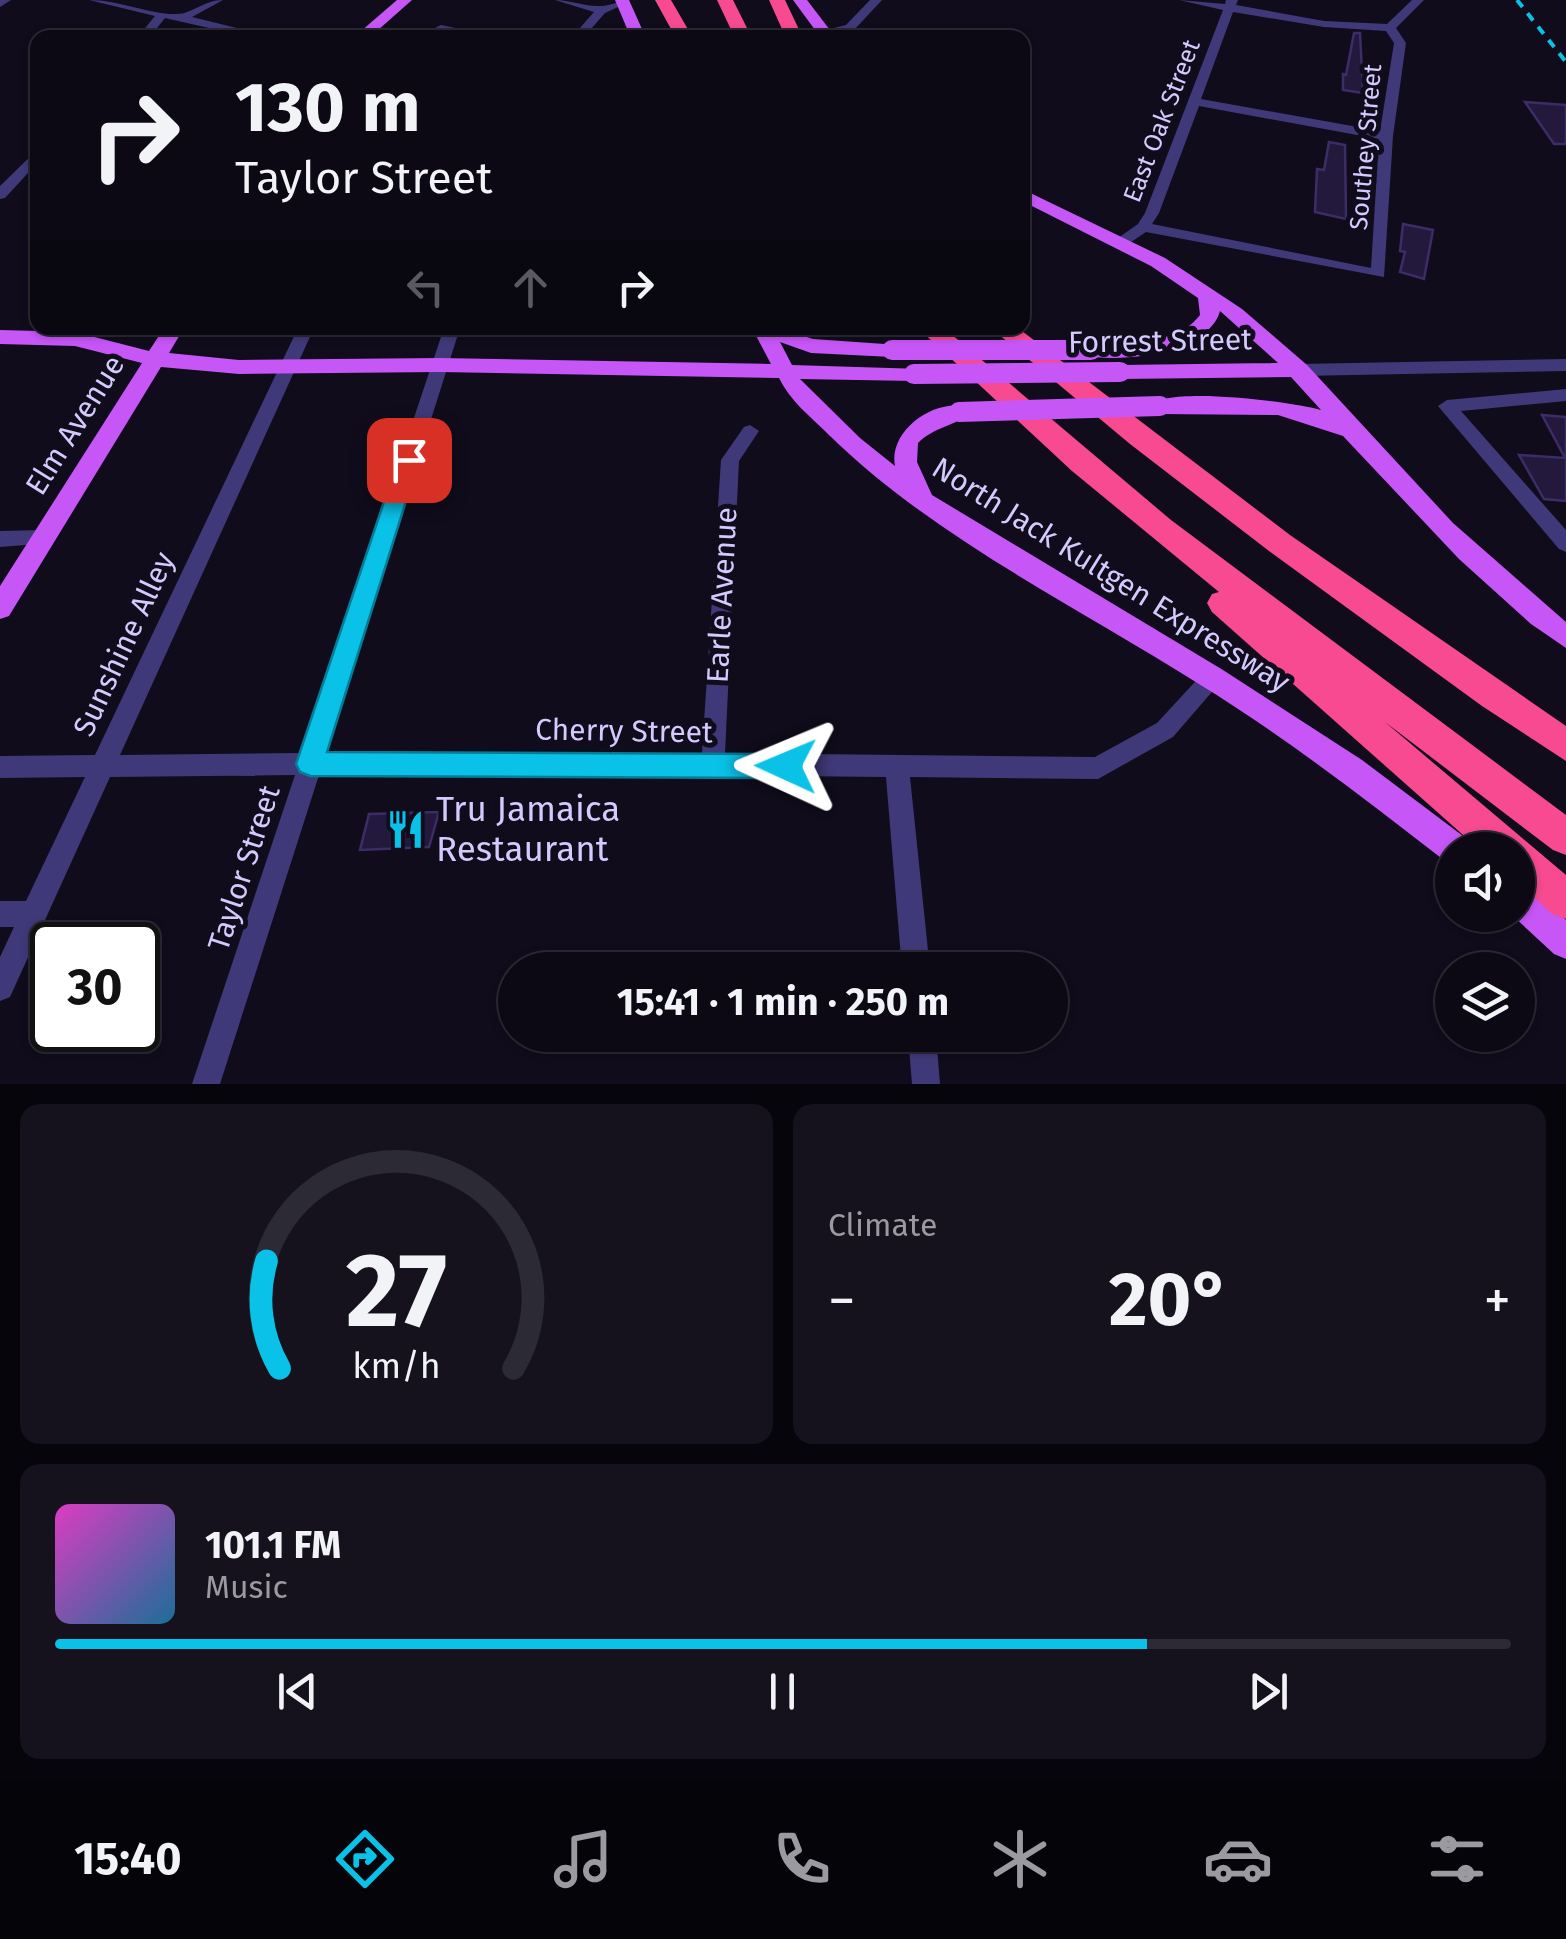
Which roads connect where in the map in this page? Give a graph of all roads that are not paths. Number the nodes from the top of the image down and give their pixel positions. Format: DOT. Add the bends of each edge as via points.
graph roads {
  1 [pos="96,0"];
  2 [pos="218,0"];
  3 [pos="404,0"];
  4 [pos="562,0"];
  5 [pos="664,0"];
  6 [pos="685,0"];
  7 [pos="724,0"];
  8 [pos="776,0"];
  9 [pos="800,0"];
  10 [pos="876,0"];
  11 [pos="1185,0"];
  12 [pos="623,1"];
  13 [pos="1413,1"];
  14 [pos="1231,4"];
  15 [pos="600,11"];
  16 [pos="162,16"];
  17 [pos="181,19"];
  18 [pos="441,28"];
  19 [pos="1390,28"];
  20 [pos="149,30"];
  21 [pos="234,30"];
  22 [pos="369,30"];
  23 [pos="451,30"];
  24 [pos="583,30"];
  25 [pos="636,30"];
  26 [pos="681,30"];
  27 [pos="699,30"];
  28 [pos="740,30"];
  29 [pos="791,30"];
  30 [pos="824,30"];
  31 [pos="844,30"];
  32 [pos="1193,101"];
  33 [pos="1386,136"];
  34 [pos="30,163"];
  35 [pos="14,180"];
  36 [pos="30,180"];
  37 [pos="0,195"];
  38 [pos="1030,198"];
  39 [pos="1144,227"];
  40 [pos="1123,241"];
  41 [pos="1200,287"];
  42 [pos="169,335"];
  43 [pos="302,335"];
  44 [pos="450,335"];
  45 [pos="766,335"];
  46 [pos="781,335"];
  47 [pos="938,335"];
  48 [pos="1012,335"];
  49 [pos="0,338"];
  50 [pos="154,359"];
  51 [pos="440,365"];
  52 [pos="1566,365"];
  53 [pos="286,366"];
  54 [pos="1300,370"];
  55 [pos="784,371"];
  56 [pos="1566,395"];
  57 [pos="750,431"];
  58 [pos="1354,434"];
  59 [pos="1064,451"];
  60 [pos="940,512"];
  61 [pos="44,538"];
  62 [pos="0,539"];
  63 [pos="1566,544"];
  64 [pos="0,608"];
  65 [pos="1566,636"];
  66 [pos="1213,678"];
  67 [pos="1566,746"];
  68 [pos="310,764"];
  69 [pos="712,765"];
  70 [pos="100,766"];
  71 [pos="0,767"];
  72 [pos="897,767"];
  73 [pos="1487,832"];
  74 [pos="1435,834"];
  75 [pos="1566,837"];
  76 [pos="1535,873"];
  77 [pos="1566,900"];
  78 [pos="0,914"];
  79 [pos="34,914"];
  80 [pos="1535,915"];
  81 [pos="1566,942"];
  82 [pos="914,952"];
  83 [pos="0,987"];
  84 [pos="923,1052"];
  85 [pos="206,1084"];
  86 [pos="926,1084"];
  1 -- 16 [label="street"];
  2 -- 17 [label="street"];
  3 -- 22 [label="main road"];
  4 -- 15 [label="street"];
  5 -- 26 [label="highway"];
  6 -- 27 [label="highway"];
  7 -- 28 [label="highway"];
  8 -- 29 [label="highway"];
  9 -- 30 [label="main road"];
  10 -- 31 [label="street"];
  11 -- 14 [label="street"];
  12 -- 15 [label="street"];
  12 -- 25 [label="main road"];
  13 -- 19 [label="street"];
  14 -- 19 [label="street" via="1324,24"];
  14 -- 32 [label="street, East Oak Street"];
  15 -- 24 [label="street"];
  16 -- 17 [label="street"];
  16 -- 20 [label="street"];
  17 -- 21 [label="street"];
  18 -- 23 [label="street"];
  19 -- 33 [label="street, Southey Street" via="1400,44"];
  32 -- 33 [label="street"];
  32 -- 39 [label="street, East Oak Street"];
  33 -- 39 [label="street, Southey Street" via="1378,274"];
  34 -- 35 [label="street"];
  35 -- 36 [label="street"];
  35 -- 37 [label="street"];
  38 -- 40 [label="main road"];
  39 -- 40 [label="street, East Oak Street"];
  40 -- 41 [label="main road"];
  41 -- 46 [label="main road, bridge" via="1210,315 1198,332 1162,343 1090,350 892,350 811,346"];
  41 -- 54 [label="main road"];
  42 -- 50 [label="main road, Elm Avenue"];
  43 -- 53 [label="street, Sunshine Alley"];
  44 -- 51 [label="street, Taylor Street"];
  45 -- 55 [label="main road, North Jack Kultgen Expressway"];
  47 -- 59 [label="highway, North Jack Kultgen Expressway"];
  48 -- 67 [label="highway" via="1228,508"];
  49 -- 50 [label="main road, Forrest Street" via="75,339"];
  50 -- 53 [label="main road, Forrest Street"];
  50 -- 61 [label="main road, Elm Avenue"];
  51 -- 53 [label="main road, Forrest Street"];
  51 -- 55 [label="main road, Forrest Street"];
  51 -- 68 [label="street, Taylor Street"];
  52 -- 54 [label="street, Forrest Street"];
  53 -- 70 [label="street, Sunshine Alley"];
  54 -- 55 [label="main road, Forrest Street, bridge"];
  54 -- 58 [label="main road"];
  55 -- 60 [label="main road, North Jack Kultgen Expressway" via="852,444"];
  56 -- 63 [label="street" via="1447,406"];
  57 -- 69 [label="street, Earle Avenue" via="730,460"];
  58 -- 60 [label="main road, bridge" via="1279,405 959,412 917,428 903,456 907,474"];
  58 -- 65 [label="main road" via="1480,565"];
  59 -- 73 [label="highway" via="1188,572"];
  59 -- 75 [label="highway, North Jack Kultgen Expressway" via="1241,594"];
  60 -- 66 [label="main road, North Jack Kultgen Expressway"];
  61 -- 62 [label="street"];
  61 -- 64 [label="main road, Elm Avenue"];
  66 -- 72 [label="street, Cherry Street" via="1165,730 1098,768"];
  66 -- 74 [label="main road, North Jack Kultgen Expressway"];
  68 -- 69 [label="street, Cherry Street"];
  68 -- 70 [label="street, Cherry Street"];
  68 -- 85 [label="street, Taylor Street"];
  69 -- 72 [label="street, Cherry Street"];
  70 -- 71 [label="street, Cherry Street"];
  70 -- 79 [label="street, Sunshine Alley"];
  72 -- 82 [label="street"];
  76 -- 77 [label="highway"];
  78 -- 79 [label="street"];
  79 -- 83 [label="street, Sunshine Alley"];
  80 -- 81 [label="main road"];
  84 -- 86 [label="street"];
}
